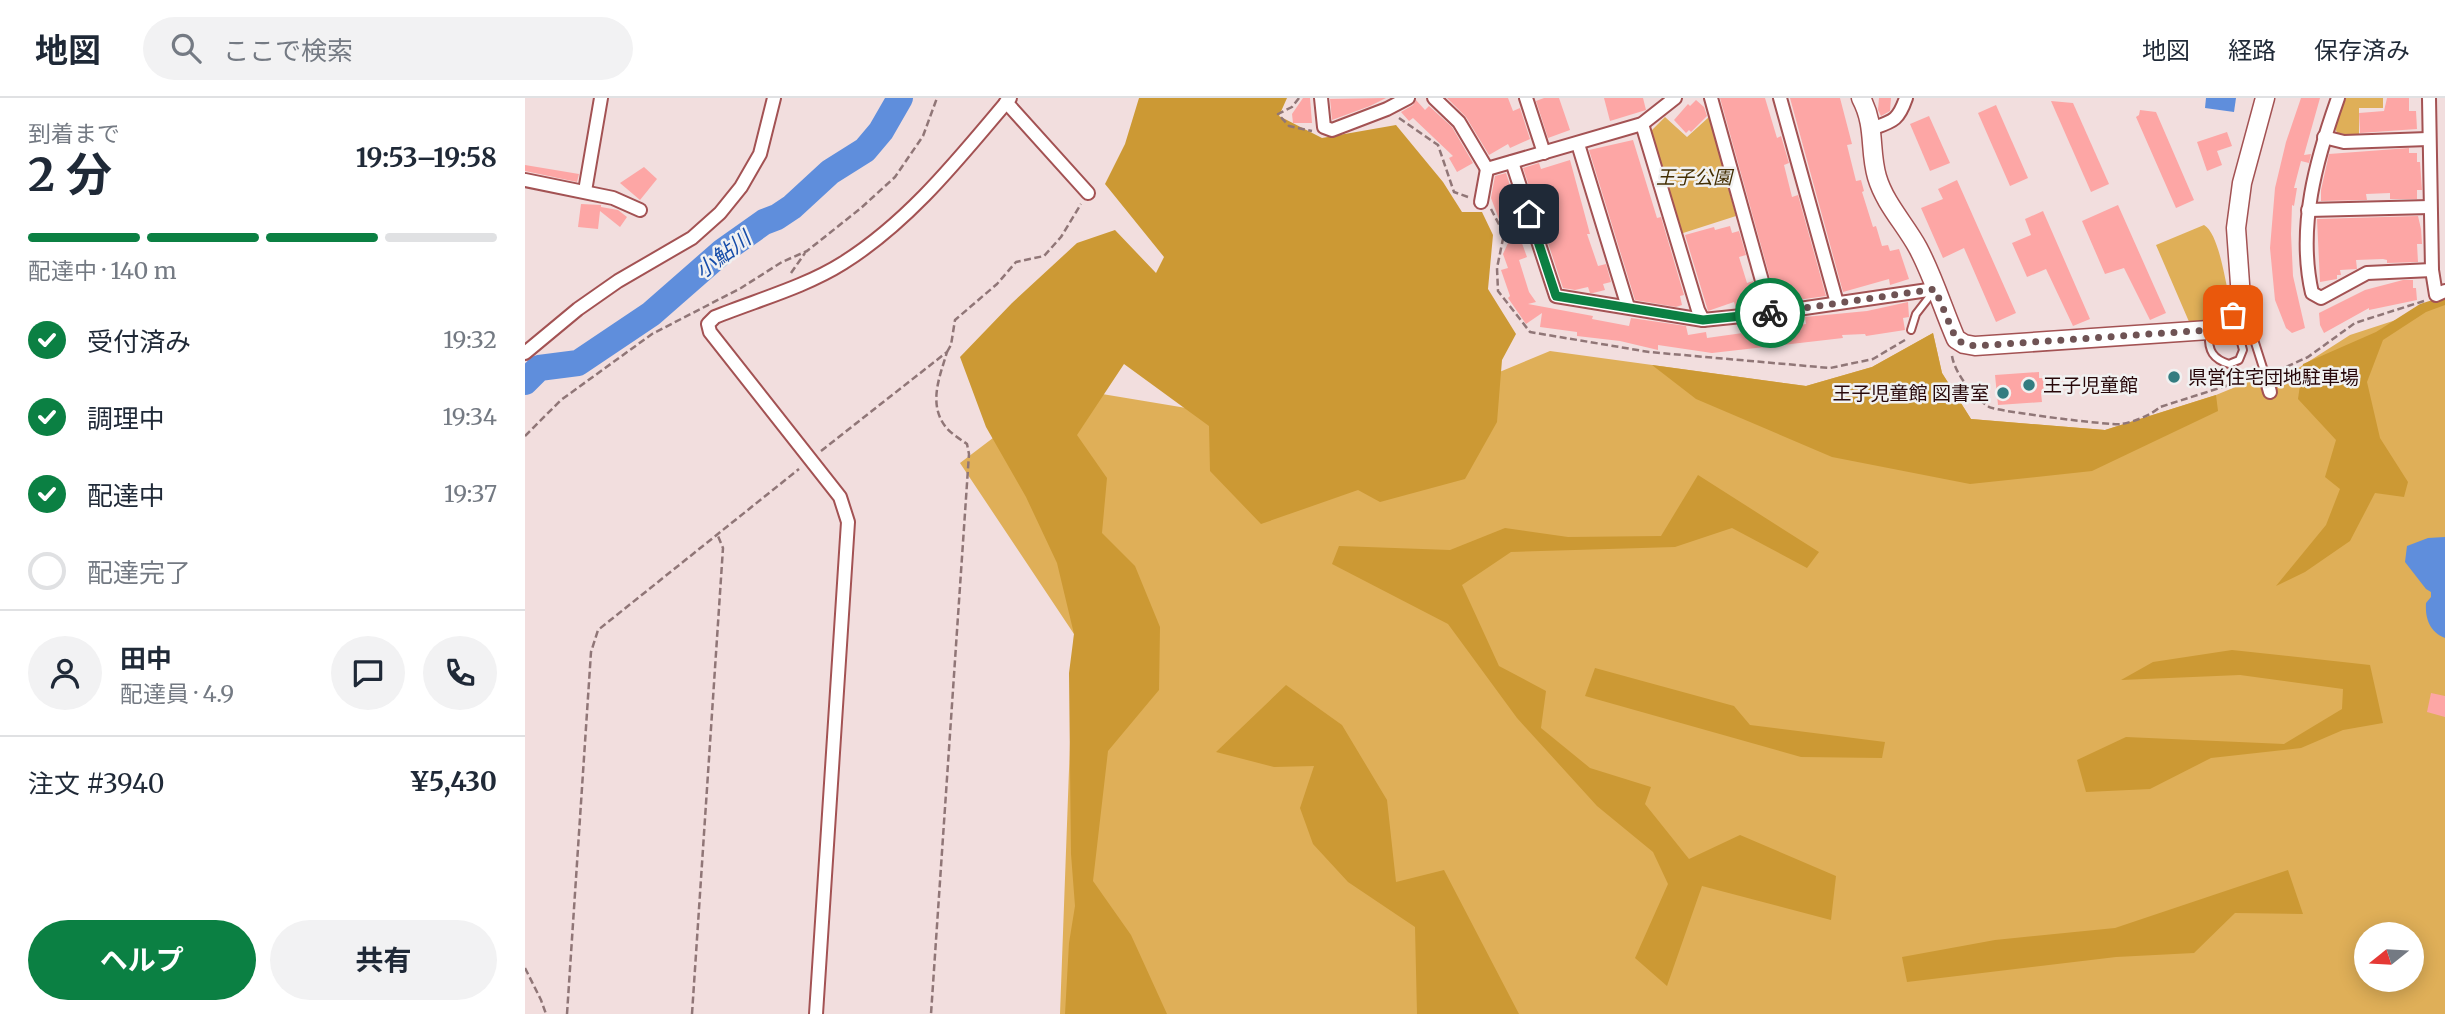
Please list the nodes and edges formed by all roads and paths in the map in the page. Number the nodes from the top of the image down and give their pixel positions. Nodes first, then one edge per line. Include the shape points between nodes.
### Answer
1 (601, 98) edge
2 (774, 98) edge
3 (937, 98) edge
4 (1299, 98) edge
5 (1321, 98) edge
6 (1408, 98) edge
7 (1434, 98) edge
8 (1525, 98) edge
9 (1711, 98) edge
10 (1780, 98) edge
11 (1861, 98) edge
12 (1906, 98) edge
13 (2265, 98) edge
14 (2338, 98) edge
15 (2429, 98) edge
16 (1672, 99) edge
17 (1008, 100) edge
18 (1395, 105) junction
19 (1642, 124) junction
20 (1324, 127) junction
21 (1871, 129) junction
22 (2324, 137) junction
23 (2428, 139) junction
24 (1578, 144) junction
25 (1544, 153) junction
26 (1512, 162) junction
27 (1487, 169) junction
28 (525, 180) edge
29 (585, 191) junction
30 (1087, 193) joint
31 (1481, 202) junction
32 (2430, 207) junction
33 (640, 210) dead end
34 (2308, 210) junction
35 (2432, 270) junction
36 (1931, 290) junction
37 (2440, 293) edge
38 (2241, 298) junction
39 (1837, 303) junction
40 (1628, 307) junction
41 (1772, 313) junction
42 (1703, 320) junction
43 (2217, 327) junction
44 (1911, 330) joint
45 (1959, 341) junction
46 (947, 352) junction
47 (525, 353) edge
48 (2265, 374) junction
49 (2270, 392) dead end
50 (525, 436) edge
51 (810, 460) junction
52 (718, 535) junction
53 (525, 968) edge
54 (546, 1014) edge
55 (567, 1014) edge
56 (692, 1014) edge
57 (816, 1014) edge
58 (931, 1014) edge

1 - 29 street
2 - 47 street via 760,154 720,213 692,238 578,309
3 - 50 path via 923,135 895,177 861,208 807,251 652,334 561,400
4 - 20 path via 1278,114 1289,126 1315,131
5 - 20 street
6 - 18 street
7 - 27 street via 1459,122
8 - 25 street
9 - 41 street
10 - 39 street
11 - 21 street
12 - 21 street via 1895,120
13 - 38 street via 2242,183 2236,228
14 - 22 street
15 - 23 street
16 - 19 street
17 - 30 street
17 - 51 street via 954,165 861,251 825,273 715,317 708,324
18 - 20 street via 1332,130
18 - 31 path via 1398,118 1438,145 1454,192
19 - 24 street
19 - 42 street
21 - 36 street via 1877,177 1888,203 1919,248
22 - 23 street via 2344,142
22 - 34 street
23 - 32 street
24 - 25 street
24 - 40 street
25 - 26 street
26 - 27 street
26 - 40 street via 1556,296
27 - 31 street
28 - 29 street
29 - 33 street
30 - 46 path via 1044,256 1016,262 955,320
31 - 44 path via 1488,204 1504,234 1498,291 1530,332 1649,352 1831,368 1873,359 1908,338
32 - 34 street
32 - 35 street
34 - 35 street via 2309,278 2312,293 2321,298 2368,272
35 - 37 street
36 - 39 street
36 - 44 lane
36 - 45 street
37 - 48 path via 2355,324 2308,357
38 - 43 street
38 - 48 lane
39 - 41 street
40 - 42 street
41 - 42 street
43 - 43 lane via 2240,339 2243,350 2239,360 2229,364 2218,361 2211,352 2208,346
43 - 45 street via 1975,346
45 - 48 path via 1951,350 1953,363 1991,409 2119,425
46 - 51 path
46 - 58 path via 936,391 938,410 946,427 967,444 969,454
48 - 49 street
51 - 52 path
51 - 57 street via 840,496 848,522
52 - 55 path via 598,630 591,652
52 - 56 path via 723,548
53 - 54 path

